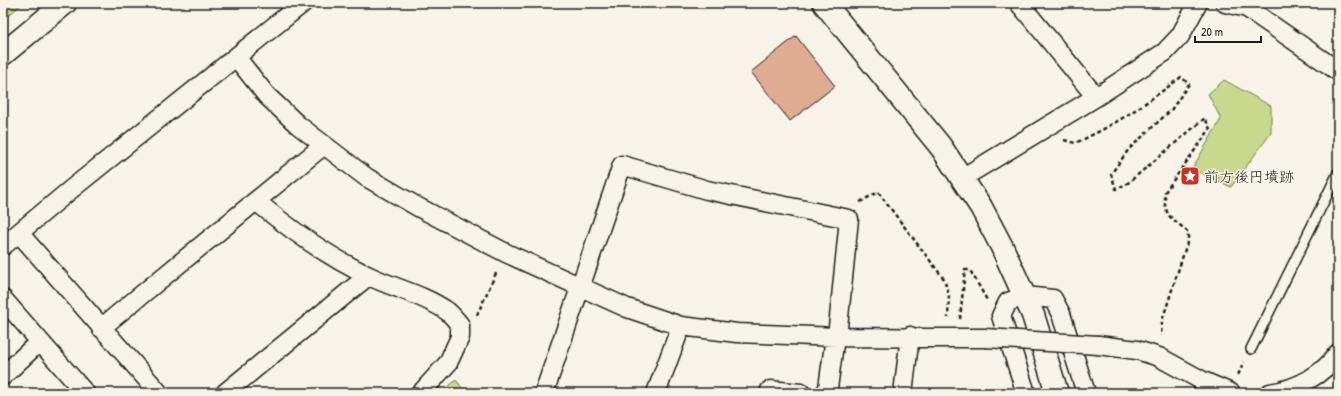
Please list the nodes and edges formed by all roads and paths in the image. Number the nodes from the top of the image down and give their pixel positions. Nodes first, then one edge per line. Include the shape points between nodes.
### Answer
1 (65, 3) edge
2 (303, 3) edge
3 (824, 3) edge
4 (1019, 3) edge
5 (1198, 3) edge
6 (1225, 3) edge
7 (3, 54) edge
8 (236, 57) junction
9 (1338, 72) edge
10 (1096, 97) junction
11 (1052, 123) junction
12 (324, 145) junction
13 (1338, 173) edge
14 (962, 178) junction
15 (257, 202) junction
16 (849, 219) junction
17 (19, 234) junction
18 (3, 246) edge
19 (506, 253) junction
20 (368, 276) junction
21 (580, 288) junction
22 (3, 299) edge
23 (988, 302) dead end
24 (1029, 306) junction
25 (460, 325) junction
26 (681, 326) junction
27 (101, 328) junction
28 (910, 336) junction
29 (836, 337) junction
30 (953, 337) junction
31 (39, 342) junction
32 (1251, 349) dead end
33 (1338, 352) edge
34 (1159, 357) junction
35 (3, 376) edge
36 (85, 393) edge
37 (159, 393) edge
38 (225, 393) edge
39 (421, 393) edge
40 (544, 393) edge
41 (656, 393) edge
42 (770, 393) edge
43 (801, 393) edge
44 (825, 393) edge
45 (903, 393) edge
46 (1026, 393) edge
47 (1057, 393) edge
48 (1086, 393) edge
49 (1231, 393) edge
50 (1270, 393) edge

1 - 7 street
2 - 8 street
3 - 14 street via 941,147
4 - 10 street
5 - 10 street via 1180,36 1165,52
6 - 9 street via 1247,8
8 - 12 street via 267,96
8 - 17 street
10 - 11 street
11 - 14 street
11 - 34 path via 1065,141 1075,144 1140,108 1181,77 1189,84 1171,110 1129,149 1111,174 1116,189 1128,183 1205,118 1210,129 1165,192 1168,214 1188,232 1188,240 1162,321
12 - 15 street
12 - 19 street via 366,177
13 - 32 lane
14 - 24 street via 999,240
15 - 20 street via 287,227
15 - 27 street
16 - 21 street via 707,190 622,165
16 - 29 street
16 - 30 path via 848,207 878,192 944,278 949,295
17 - 18 street
17 - 27 street
19 - 21 street
19 - 25 path via 475,319
20 - 25 street via 424,299 447,312
20 - 38 street
21 - 26 street via 627,308
21 - 40 street
22 - 31 street
23 - 30 path via 970,270 965,270
24 - 46 street via 1008,302 1001,316
24 - 47 street
24 - 48 street via 1053,300 1061,314
25 - 39 street via 460,337 448,363
26 - 29 street via 737,333
26 - 41 street
27 - 37 street
28 - 29 street
28 - 30 street
28 - 45 street
29 - 44 street
30 - 34 street, bridge via 1098,345 1137,350
31 - 35 street
31 - 36 street
33 - 50 street via 1318,373 1304,383
34 - 49 street
42 - 43 street via 770,390

